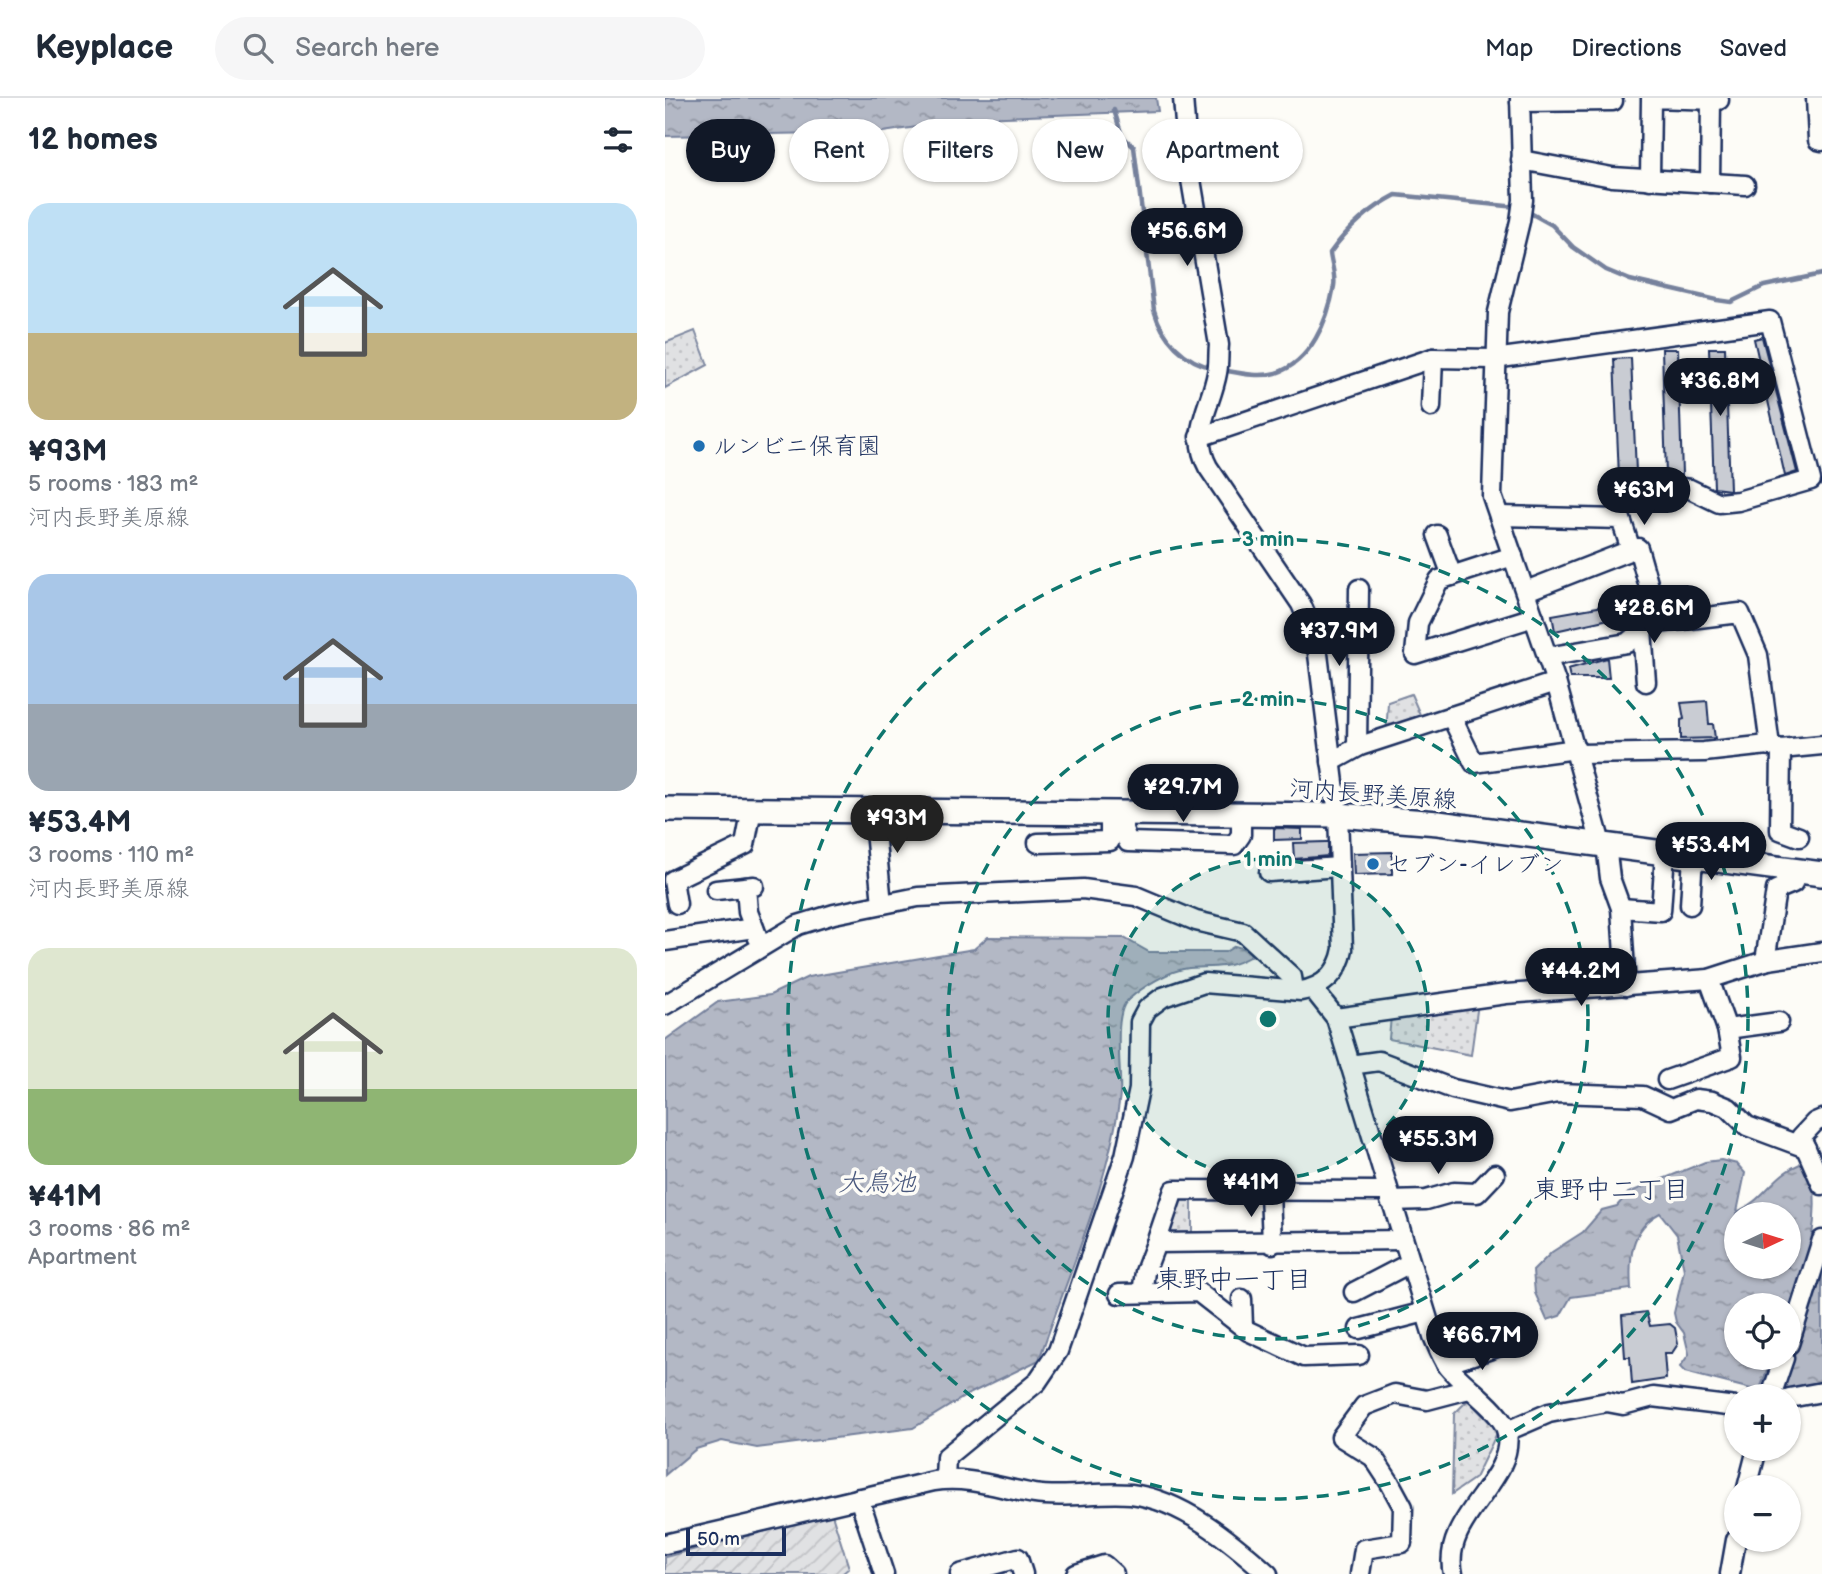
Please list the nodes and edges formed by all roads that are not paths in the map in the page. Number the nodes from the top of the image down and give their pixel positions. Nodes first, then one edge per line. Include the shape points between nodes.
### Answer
1 (1183, 98) edge
2 (1816, 98) edge
3 (1520, 100) edge
4 (1613, 104) edge
5 (1822, 141) edge
6 (1521, 160) junction
7 (1650, 180) junction
8 (1710, 183) junction
9 (1745, 186) dead end
10 (1433, 358) junction
11 (1494, 359) junction
12 (1431, 407) dead end
13 (1199, 437) junction
14 (1638, 483) dead end
15 (1499, 516) junction
16 (1437, 535) dead end
17 (1638, 548) dead end
18 (1513, 556) junction
19 (1452, 576) junction
20 (1359, 589) dead end
21 (1526, 590) junction
22 (1534, 617) junction
23 (1311, 622) junction
24 (1358, 622) junction
25 (1646, 627) junction
26 (1547, 657) junction
27 (1556, 682) junction
28 (1646, 682) dead end
29 (1451, 716) junction
30 (1822, 746) edge
31 (1357, 747) junction
32 (1776, 748) junction
33 (1577, 752) junction
34 (1331, 762) junction
35 (665, 809) edge
36 (751, 809) junction
37 (873, 810) junction
38 (1117, 812) junction
39 (1241, 812) junction
40 (1338, 815) junction
41 (1798, 837) dead end
42 (1038, 843) dead end
43 (1603, 844) junction
44 (1665, 853) junction
45 (1693, 856) junction
46 (1339, 867) junction
47 (1798, 871) junction
48 (1269, 872) dead end
49 (1822, 874) edge
50 (716, 890) dead end
51 (677, 904) dead end
52 (882, 904) junction
53 (1690, 905) dead end
54 (1621, 908) junction
55 (754, 928) junction
56 (665, 941) edge
57 (1822, 952) edge
58 (1765, 961) junction
59 (1709, 979) junction
60 (1626, 986) junction
61 (1313, 989) junction
62 (1294, 990) junction
63 (665, 1004) edge
64 (1336, 1018) junction
65 (1779, 1023) dead end
66 (1727, 1029) junction
67 (1350, 1065) junction
68 (1667, 1080) dead end
69 (1822, 1119) edge
70 (1807, 1149) junction
71 (1495, 1174) dead end
72 (1822, 1185) edge
73 (1270, 1192) junction
74 (1388, 1196) junction
75 (1403, 1240) junction
76 (1822, 1240) edge
77 (1156, 1243) junction
78 (1272, 1244) junction
79 (1410, 1263) junction
80 (1354, 1292) dead end
81 (1142, 1293) junction
82 (1119, 1294) dead end
83 (1242, 1299) dead end
84 (1801, 1306) edge
85 (1425, 1312) junction
86 (1243, 1326) junction
87 (1359, 1329) dead end
88 (1506, 1344) dead end
89 (1359, 1355) dead end
90 (1446, 1364) junction
91 (1469, 1389) junction
92 (1822, 1392) edge
93 (1801, 1396) edge
94 (1724, 1405) edge
95 (1507, 1432) junction
96 (945, 1479) junction
97 (859, 1498) junction
98 (665, 1544) edge
99 (1734, 1552) edge
100 (884, 1574) edge
101 (960, 1574) edge
102 (1023, 1574) edge
103 (1076, 1574) edge
104 (1114, 1574) edge
105 (1269, 1574) edge
106 (1360, 1574) edge
107 (1453, 1574) edge
108 (1730, 1574) edge

1 - 13 street via 1188,162 1219,345 1217,374
2 - 5 street via 1818,140
3 - 4 street
3 - 6 street
6 - 7 street
6 - 11 street via 1520,221 1497,312
7 - 8 street
7 - 8 street via 1651,98 1715,100
8 - 9 street
10 - 11 street
10 - 12 street
10 - 13 street
11 - 14 street via 1770,321 1811,480 1720,503 1690,489
11 - 15 street via 1492,496
13 - 23 street via 1208,467
15 - 18 street
15 - 21 street via 1621,519 1631,550
16 - 19 street
17 - 25 street via 1650,590
18 - 19 street
18 - 21 street
19 - 22 street via 1439,580 1418,623 1415,654
20 - 24 street
21 - 22 street
22 - 26 street
23 - 24 street
23 - 34 street
24 - 31 street
25 - 26 street via 1627,643
25 - 28 street
25 - 32 street via 1740,614 1758,655
26 - 27 street
27 - 29 street
27 - 33 street
29 - 31 street
29 - 33 street via 1474,763
30 - 32 street
31 - 34 street
32 - 33 street
32 - 41 street via 1780,830
33 - 43 street
34 - 40 street
35 - 36 main road, 河内長野美原線
36 - 37 main road, 河内長野美原線
36 - 51 street via 745,845 673,880
37 - 38 main road, 河内長野美原線
37 - 52 street
38 - 39 main road, 河内長野美原線
38 - 39 street via 1128,842 1234,845 1241,835
38 - 42 street via 1110,841
39 - 40 main road, 河内長野美原線
40 - 43 main road, 河内長野美原線
40 - 46 street
43 - 44 main road, 河内長野美原線
43 - 54 street
44 - 45 main road, 河内長野美原線
44 - 54 street via 1661,911
45 - 47 main road, 河内長野美原線
45 - 53 street
46 - 48 street
46 - 61 street via 1344,926 1341,960 1321,986
47 - 49 main road, 河内長野美原線
47 - 58 street via 1793,883 1776,890
50 - 55 street via 750,887
52 - 55 street via 798,925
52 - 62 street via 969,893 1114,891 1251,936 1292,977
54 - 60 street
55 - 56 street
55 - 63 street
57 - 58 street
58 - 59 street
59 - 60 street
59 - 66 street
60 - 64 street via 1506,994
61 - 62 street
61 - 64 street
62 - 96 street via 1204,983 1163,997 1147,1009 1139,1031 1139,1089 1125,1156 1058,1351 1037,1382 946,1457
64 - 67 street
65 - 66 street
66 - 68 street via 1733,1057
67 - 70 street via 1379,1061 1453,1089 1510,1102 1558,1093 1643,1096 1671,1109 1696,1099 1712,1101 1729,1108 1747,1126
67 - 74 street
69 - 70 street via 1801,1138
70 - 72 street
71 - 74 street via 1477,1193 1459,1185 1426,1200
73 - 74 street
73 - 77 street via 1174,1190
73 - 78 street
74 - 75 street
75 - 78 street
75 - 79 street
76 - 84 street
77 - 78 street
77 - 81 street
79 - 80 street
79 - 85 street
81 - 82 street
81 - 86 street via 1198,1293
83 - 86 street
85 - 87 street
85 - 90 street
86 - 89 street via 1304,1357
88 - 90 street
90 - 91 street
91 - 95 street via 1501,1419
91 - 106 street via 1427,1400 1395,1394 1364,1406 1341,1437 1373,1457 1403,1507 1402,1543 1364,1549
92 - 93 street
94 - 95 street via 1653,1396 1623,1405 1607,1402 1549,1413
95 - 107 street via 1499,1467 1451,1547
96 - 97 street
96 - 105 street via 980,1481 1035,1494 1131,1494 1157,1500 1223,1537
97 - 98 street
97 - 100 street
99 - 108 street
101 - 102 street via 1018,1558
103 - 104 street via 1104,1565

